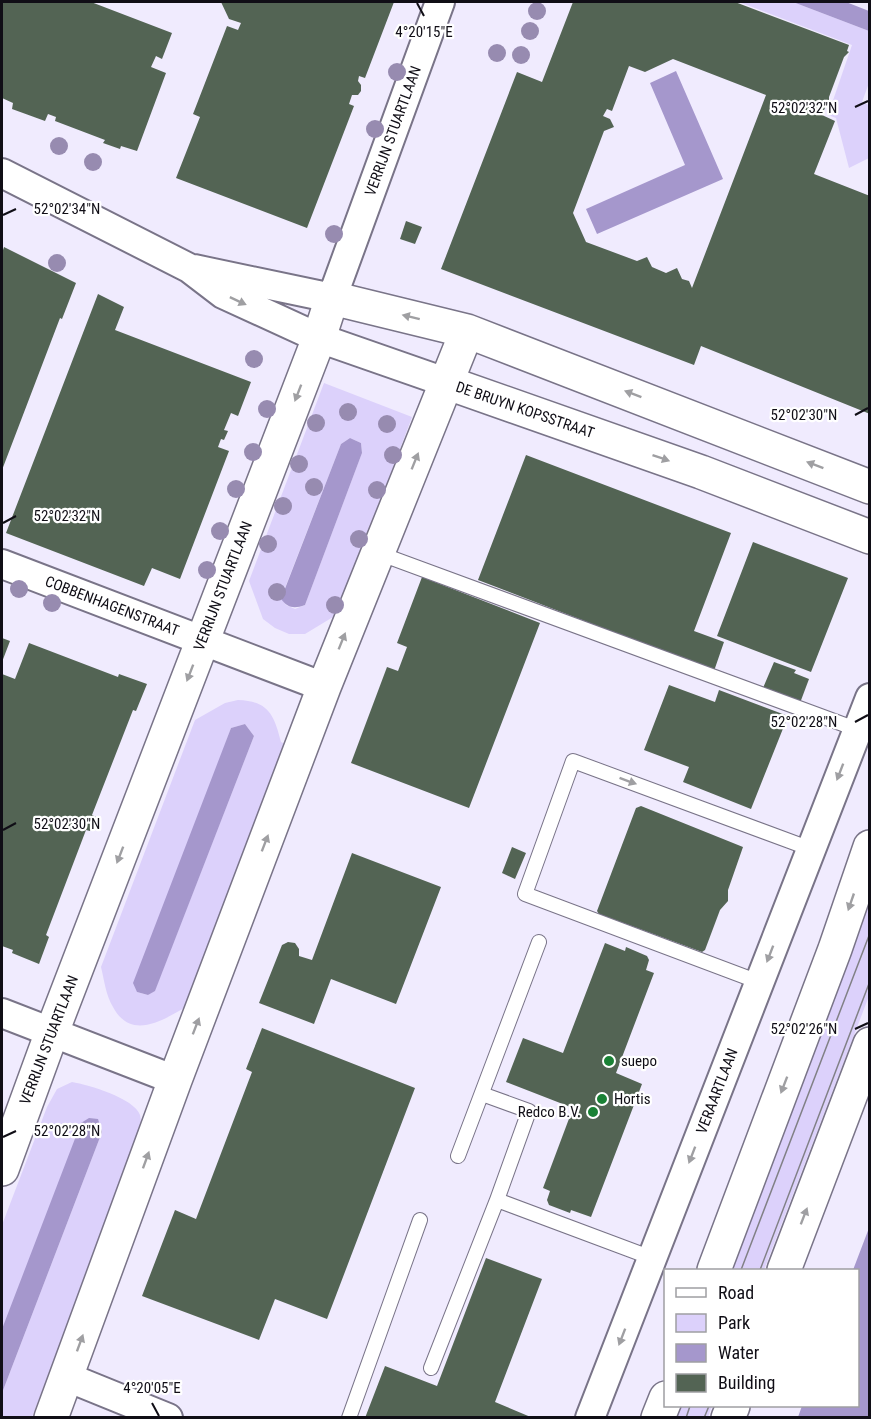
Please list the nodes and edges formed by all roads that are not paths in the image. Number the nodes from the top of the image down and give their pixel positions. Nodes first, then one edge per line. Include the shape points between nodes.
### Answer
1 (440, 2) edge
2 (2, 173) edge
3 (189, 268) junction
4 (332, 298) junction
5 (467, 331) junction
6 (319, 338) junction
7 (447, 383) junction
8 (870, 487) edge
9 (870, 537) edge
10 (378, 554) junction
11 (2, 564) edge
12 (203, 640) junction
13 (324, 687) junction
14 (870, 698) edge
15 (856, 729) junction
16 (870, 846) edge
17 (811, 849) junction
18 (539, 942) dead end
19 (759, 982) junction
20 (2, 1012) edge
21 (52, 1032) junction
22 (870, 1044) edge
23 (176, 1080) junction
24 (482, 1094) junction
25 (459, 1156) dead end
26 (2, 1169) edge
27 (496, 1200) junction
28 (420, 1220) dead end
29 (652, 1258) junction
30 (714, 1269) edge
31 (784, 1269) edge
32 (431, 1368) dead end
33 (67, 1377) junction
34 (664, 1403) edge
35 (51, 1418) edge
36 (168, 1418) edge
37 (349, 1418) edge
38 (590, 1418) edge
39 (658, 1418) edge

1 - 4 street, VERRIJN STUARTLAAN
2 - 3 street, DE BRUYN KOPSSTRAAT
3 - 4 street, DE BRUYN KOPSSTRAAT
3 -> 6 street, DE BRUYN KOPSSTRAAT via 223,294
5 -> 4 street, DE BRUYN KOPSSTRAAT
4 - 6 street, VERRIJN STUARTLAAN
5 - 7 street
8 -> 5 street, DE BRUYN KOPSSTRAAT
6 - 7 street, DE BRUYN KOPSSTRAAT
6 -> 12 street, VERRIJN STUARTLAAN
7 -> 9 street, DE BRUYN KOPSSTRAAT via 701,472
10 -> 7 street
13 -> 10 street
10 - 15 lane
11 - 12 street, COBBENHAGENSTRAAT
12 - 13 street, COBBENHAGENSTRAAT
12 -> 21 street, VERRIJN STUARTLAAN
23 -> 13 street
14 - 15 street, VERAARTLAAN
15 -> 17 street, VERAARTLAAN
16 -> 30 street
17 -> 19 street, VERAARTLAAN
19 -> 17 lane via 525,894 573,761
18 - 24 lane
19 -> 29 street, VERAARTLAAN
20 - 21 street
21 - 23 street
21 - 26 street, VERRIJN STUARTLAAN
31 -> 22 street
33 -> 23 street
24 - 25 lane
24 - 27 lane via 529,1111
27 - 29 lane
27 - 32 lane
28 - 37 lane
29 -> 38 street, VERAARTLAAN
33 - 35 street
33 - 36 street
34 - 39 street

